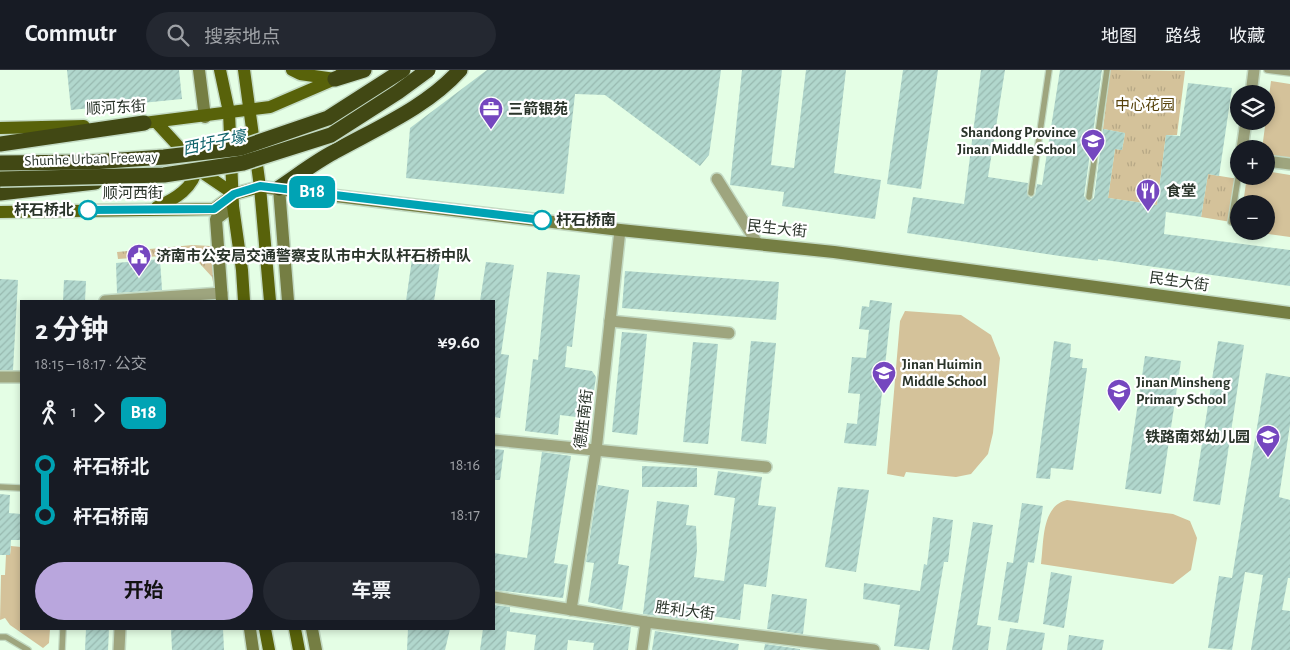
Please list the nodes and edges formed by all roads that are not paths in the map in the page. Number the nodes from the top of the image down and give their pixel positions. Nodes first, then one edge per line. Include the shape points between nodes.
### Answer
1 (199, 70) edge
2 (220, 70) edge
3 (292, 70) edge
4 (364, 70) edge
5 (403, 70) edge
6 (428, 70) edge
7 (460, 70) edge
8 (1049, 70) edge
9 (1107, 70) edge
10 (1254, 70) edge
11 (1267, 70) edge
12 (245, 71) edge
13 (1290, 73) edge
14 (340, 75) edge
15 (1252, 85) edge
16 (250, 109) junction
17 (229, 112) junction
18 (205, 116) junction
19 (150, 123) junction
20 (0, 128) edge
21 (0, 144) edge
22 (1275, 162) edge
23 (0, 163) edge
24 (1290, 164) edge
25 (197, 167) junction
26 (164, 175) junction
27 (0, 179) edge
28 (717, 179) dead end
29 (260, 186) junction
30 (279, 188) junction
31 (0, 193) edge
32 (1030, 193) dead end
33 (1089, 197) dead end
34 (233, 200) junction
35 (150, 210) junction
36 (0, 212) edge
37 (620, 230) junction
38 (757, 243) junction
39 (222, 297) edge
40 (134, 300) edge
41 (244, 300) edge
42 (270, 300) edge
43 (288, 300) edge
44 (1290, 313) edge
45 (610, 321) junction
46 (729, 333) dead end
47 (0, 377) edge
48 (20, 377) edge
49 (495, 440) edge
50 (596, 451) junction
51 (766, 467) dead end
52 (0, 487) edge
53 (20, 488) edge
54 (495, 597) edge
55 (571, 610) junction
56 (646, 622) junction
57 (63, 630) edge
58 (120, 630) edge
59 (250, 630) edge
60 (265, 630) edge
61 (295, 630) edge
62 (312, 630) edge
63 (0, 637) edge
64 (17, 643) junction
65 (16, 650) edge
66 (28, 650) edge
67 (62, 650) edge
68 (119, 650) edge
69 (254, 650) edge
70 (269, 650) edge
71 (299, 650) edge
72 (316, 650) edge
73 (642, 650) edge
74 (874, 650) edge

1 - 18 main road
2 - 17 main road
3 - 14 main road via 300,74
4 - 14 highway
5 - 23 highway, Shunhe Urban Freeway, bridge via 328,118 241,148 92,162
6 - 26 highway, Shunhe Urban Freeway, bridge via 331,135 243,163
7 - 30 highway via 427,99 332,152
8 - 32 lane
9 - 33 lane
10 - 15 street
11 - 13 lane
12 - 16 main road
14 - 16 main road via 270,107
16 - 17 main road
16 - 29 main road, bridge
17 - 18 main road
17 - 34 main road, bridge
18 - 19 main road
19 - 20 main road, 顺河东街
19 - 21 highway
19 - 25 main road, 顺河东街
22 - 24 street
25 - 34 main road, 顺河东街
25 - 35 main road via 196,176 189,186 174,199
26 - 27 highway, Shunhe Urban Freeway, bridge
26 - 31 highway, bridge
28 - 38 street
29 - 30 main road, 民生大街
29 - 34 main road, 顺河西街
29 - 42 main road
30 - 37 main road, 民生大街
30 - 43 main road
34 - 35 main road, 顺河西街 via 214,209
34 - 39 main road via 216,220
34 - 41 main road
35 - 36 main road, 顺河西街
37 - 38 main road, 民生大街
37 - 45 street, 德胜南街
38 - 44 main road, 民生大街
39 - 40 street
45 - 46 street
45 - 50 street, 德胜南街
47 - 48 street
49 - 50 street
50 - 51 street
50 - 55 street, 德胜南街
52 - 53 lane
54 - 55 street, 胜利大街
55 - 56 street, 胜利大街
56 - 73 street
56 - 74 street, 胜利大街
57 - 67 lane
58 - 68 street
59 - 69 main road
60 - 70 main road
61 - 71 main road
62 - 72 main road
63 - 64 lane
64 - 65 lane
64 - 66 lane

